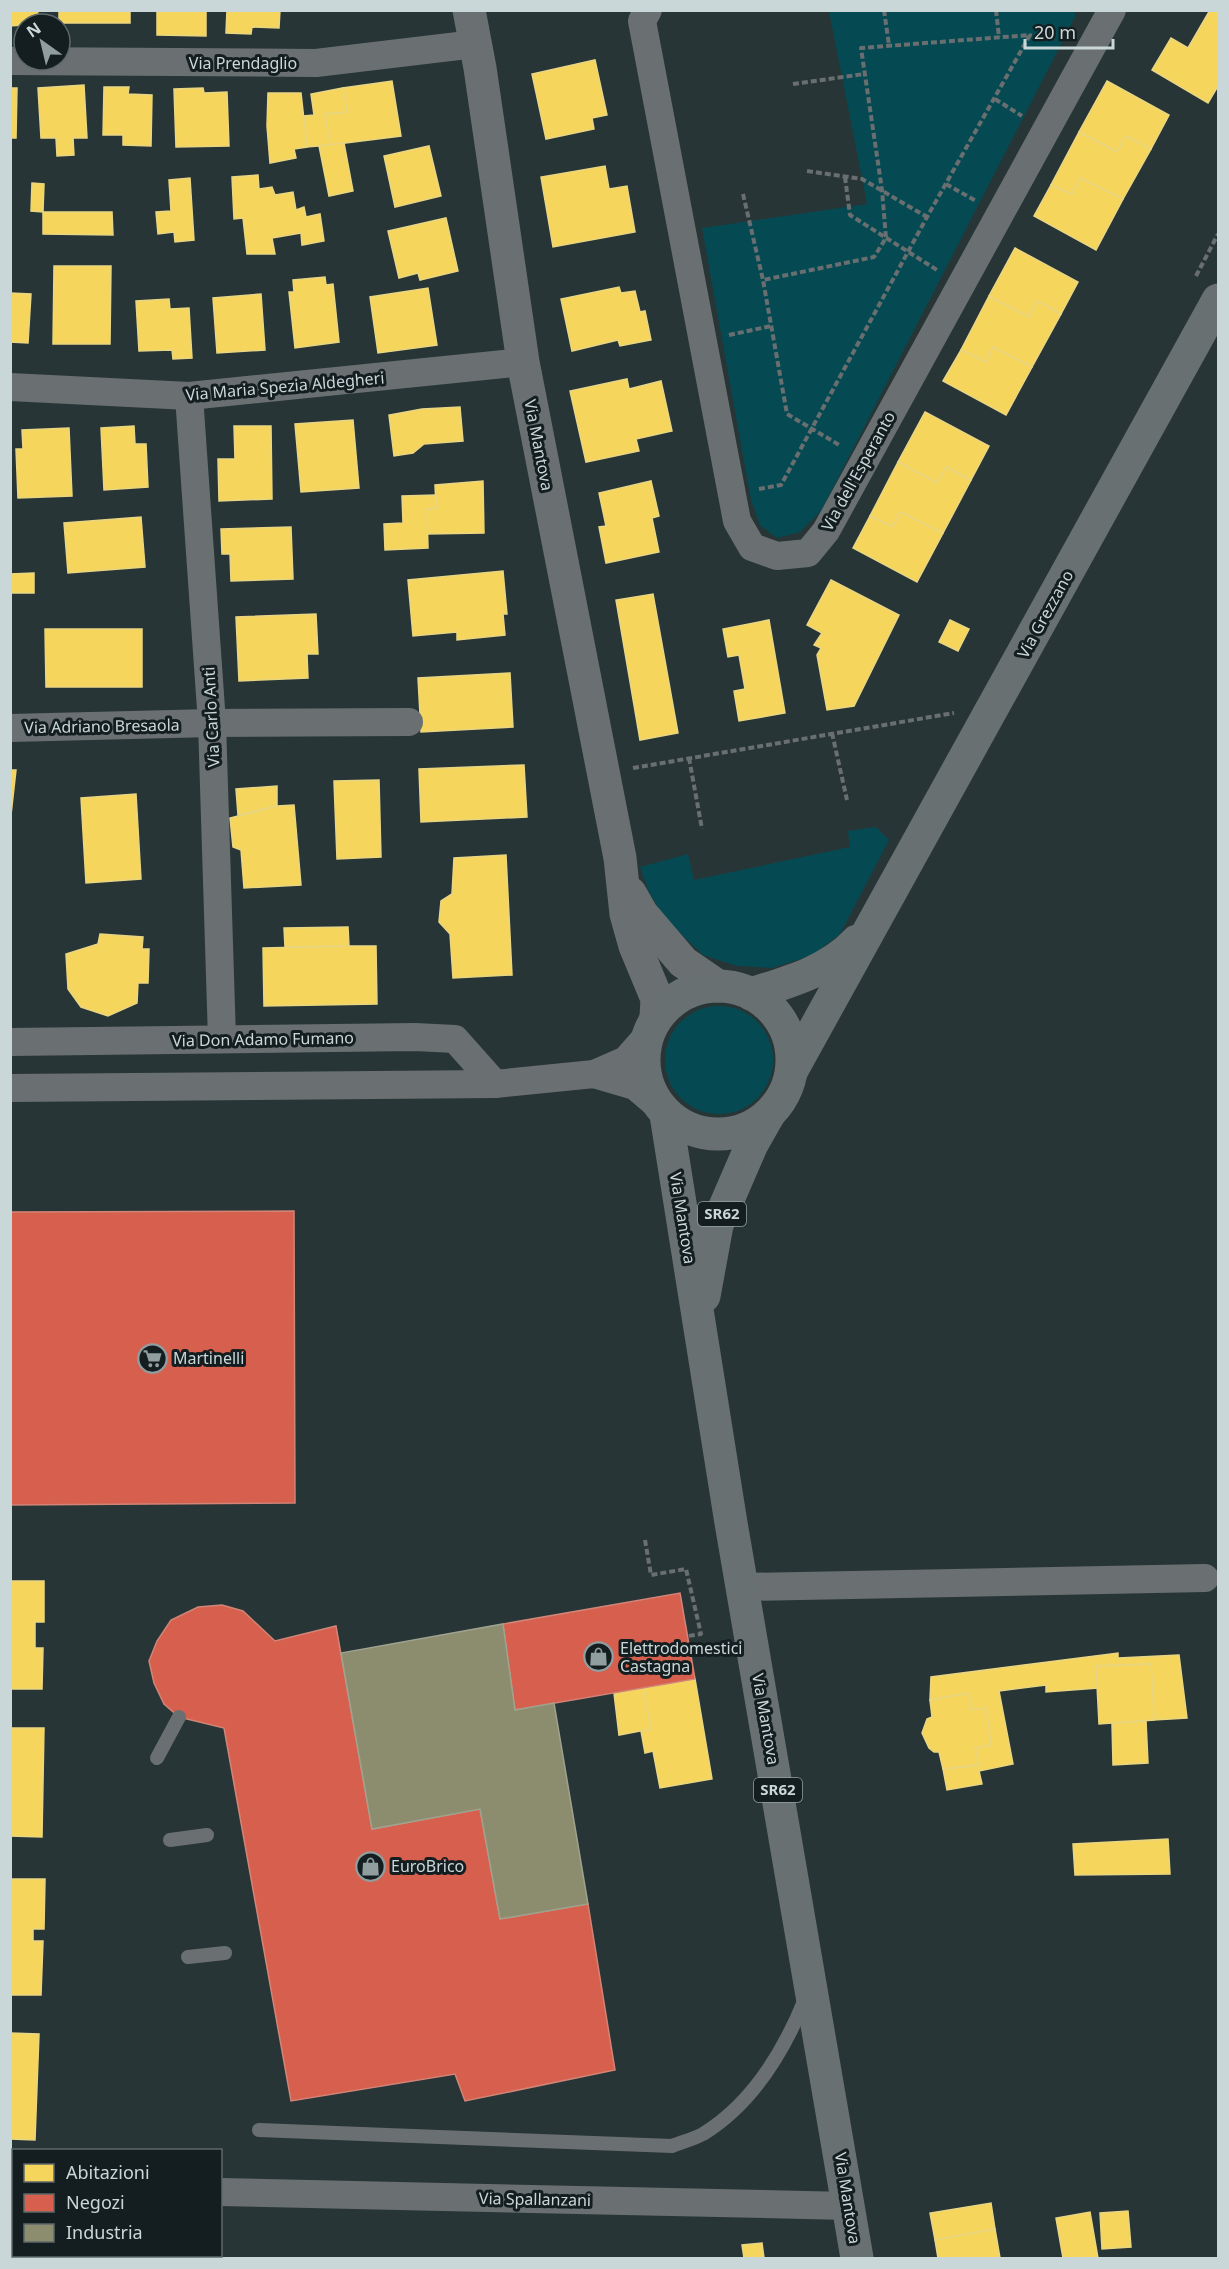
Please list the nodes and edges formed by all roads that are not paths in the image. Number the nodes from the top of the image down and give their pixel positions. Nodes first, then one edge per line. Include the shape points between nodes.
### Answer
1 (469, 10) edge
2 (648, 10) edge
3 (1112, 10) edge
4 (475, 44) junction
5 (10, 61) edge
6 (1204, 293) edge
7 (523, 362) junction
8 (10, 387) edge
9 (189, 396) junction
10 (409, 722) dead end
11 (212, 723) junction
12 (10, 728) edge
13 (622, 878) junction
14 (870, 927) junction
15 (718, 986) junction
16 (751, 994) junction
17 (652, 1026) junction
18 (222, 1039) junction
19 (10, 1042) edge
20 (792, 1070) junction
21 (594, 1074) junction
22 (495, 1084) junction
23 (10, 1088) edge
24 (664, 1112) junction
25 (769, 1114) junction
26 (700, 1322) junction
27 (1205, 1578) dead end
28 (743, 1587) junction
29 (179, 1717) dead end
30 (157, 1758) dead end
31 (207, 1835) dead end
32 (170, 1840) dead end
33 (225, 1953) dead end
34 (188, 1957) dead end
35 (811, 1983) junction
36 (259, 2130) dead end
37 (222, 2192) edge
38 (849, 2206) junction
39 (857, 2259) edge

1 - 4 street, Via Mantova
2 - 3 street, Via dell'Esperanto via 642,21 737,521 752,548 777,556 808,553 826,531
4 - 5 street, Via Prendaglio via 316,63
4 - 7 street, Via Mantova
6 - 14 main road, Via Grezzano via 922,837
7 - 9 street, Via Maria Spezia Aldegheri
7 - 13 street, Via Mantova
8 - 9 street, Via Maria Spezia Aldegheri
9 - 11 street, Via Carlo Anti
10 - 11 street, Via Adriano Bresaola
11 - 12 street, Via Adriano Bresaola
11 - 18 street, Via Carlo Anti
13 - 15 street, Via Mantova via 660,937 683,962
13 - 17 street, Via Mantova via 635,946 657,999
14 - 16 main road, Via Grezzano via 848,951 816,972
14 - 20 main road, Via Grezzano
15 - 16 main road
15 - 17 main road via 696,989 676,999
16 - 20 main road via 775,1011 782,1022 791,1045
17 - 21 street via 626,1060
17 - 24 main road via 644,1051 644,1068 649,1089
18 - 19 street, Via Don Adamo Fumano
18 - 22 street, Via Don Adamo Fumano via 455,1039
20 - 25 main road via 784,1094
21 - 22 street
21 - 24 street via 635,1086
22 - 23 street
24 - 25 main road via 682,1127 727,1134 749,1128
24 - 26 main road, Via Mantova / SR62
25 - 26 main road, Via Mantova / SR62 via 717,1225
26 - 28 main road, Via Mantova / SR62
27 - 28 street
28 - 35 main road, Via Mantova / SR62
29 - 30 lane
31 - 32 lane
33 - 34 lane
35 - 36 lane via 787,2039 739,2107 701,2135 672,2146
35 - 38 main road, Via Mantova / SR62
37 - 38 street, Via Spallanzani
38 - 39 main road, Via Mantova / SR62

